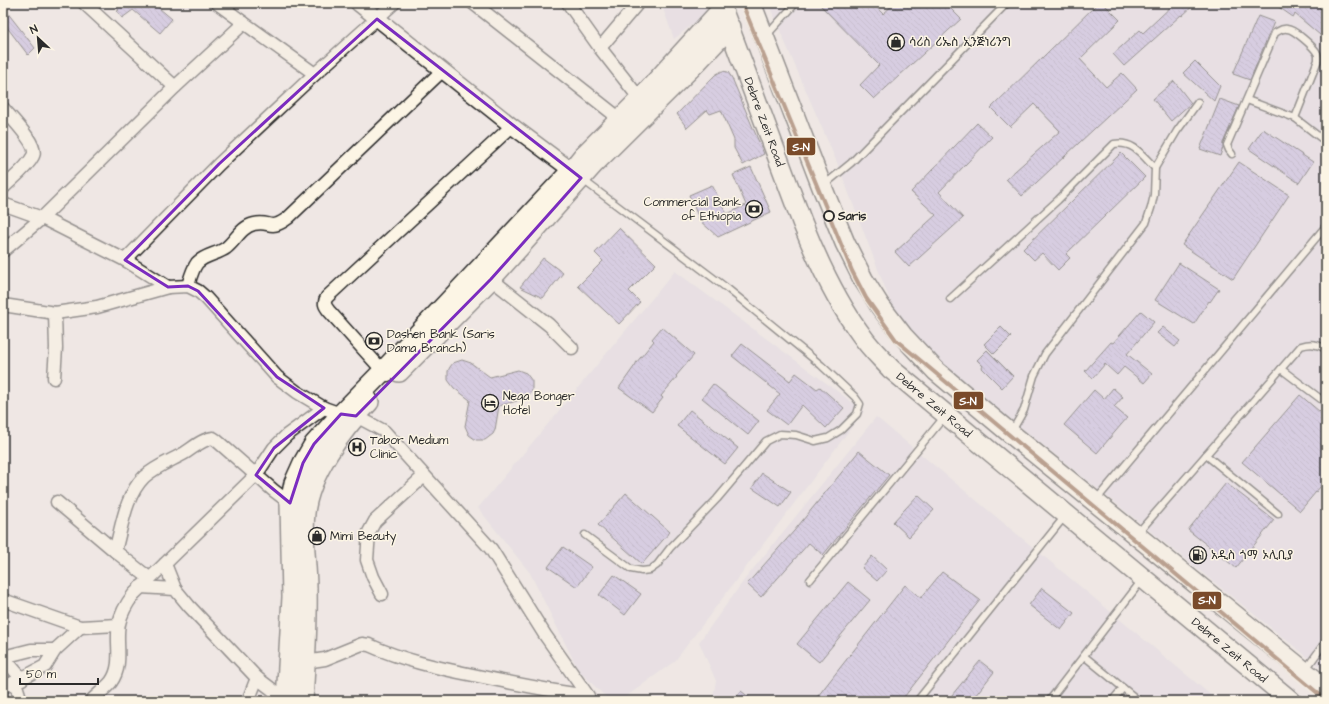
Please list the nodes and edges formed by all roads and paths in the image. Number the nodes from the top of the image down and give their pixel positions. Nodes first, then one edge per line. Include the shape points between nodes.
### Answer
1 (84, 3) edge
2 (217, 3) edge
3 (358, 3) edge
4 (394, 3) edge
5 (473, 3) edge
6 (568, 3) edge
7 (638, 3) edge
8 (751, 3) edge
9 (796, 3) edge
10 (1007, 3) edge
11 (721, 6) edge
12 (377, 19) junction
13 (244, 23) junction
14 (730, 27) junction
15 (764, 38) junction
16 (600, 48) junction
17 (442, 71) junction
18 (315, 74) junction
19 (176, 87) junction
20 (640, 99) junction
21 (1247, 100) junction
22 (1198, 102) dead end
23 (3, 108) edge
24 (1295, 118) junction
25 (620, 119) junction
26 (512, 126) junction
27 (1326, 142) edge
28 (1232, 154) dead end
29 (1155, 168) junction
30 (576, 175) junction
31 (822, 187) junction
32 (3, 188) edge
33 (3, 204) edge
34 (42, 218) junction
35 (1326, 226) edge
36 (3, 251) edge
37 (125, 260) junction
38 (491, 279) junction
39 (188, 286) junction
40 (168, 287) junction
41 (950, 299) dead end
42 (3, 305) edge
43 (55, 313) junction
44 (572, 348) dead end
45 (1326, 349) edge
46 (1281, 369) junction
47 (388, 375) junction
48 (54, 378) dead end
49 (1326, 403) edge
50 (340, 413) junction
51 (945, 415) junction
52 (1010, 433) junction
53 (1206, 455) junction
54 (256, 475) junction
55 (424, 476) junction
56 (57, 502) dead end
57 (1095, 502) junction
58 (290, 503) junction
59 (1278, 514) dead end
60 (1066, 515) junction
61 (585, 535) dead end
62 (1136, 535) junction
63 (115, 551) junction
64 (165, 564) junction
65 (149, 578) junction
66 (1143, 579) junction
67 (810, 580) dead end
68 (140, 587) junction
69 (175, 589) junction
70 (382, 594) dead end
71 (3, 600) edge
72 (118, 625) junction
73 (80, 627) junction
74 (1326, 641) edge
75 (55, 650) junction
76 (1084, 656) junction
77 (3, 657) edge
78 (305, 662) junction
79 (1304, 672) junction
80 (257, 678) junction
81 (10, 684) edge
82 (1123, 688) junction
83 (1326, 690) edge
84 (591, 698) edge
85 (21, 701) edge
86 (91, 701) edge
87 (248, 701) edge
88 (292, 701) edge
89 (917, 701) edge
90 (1049, 701) edge
91 (1112, 701) edge
92 (1139, 701) edge
93 (1290, 701) edge

1 - 19 street
2 - 13 street
3 - 12 street
4 - 12 street
5 - 25 street
6 - 16 street
7 - 16 street
8 - 15 main road
9 - 15 lane
10 - 31 lane via 851,163
11 - 14 main road, Debre Zeit Road
11 - 20 main road
12 - 17 street
12 - 18 street
13 - 18 street
13 - 19 street
14 - 30 main road via 698,61
14 - 51 main road, Debre Zeit Road via 802,222 838,300 863,337 891,369
15 - 31 main road
16 - 20 street
17 - 26 street
17 - 39 street via 288,218 272,226 254,224 246,228 226,248 198,262
18 - 37 street via 219,164
19 - 34 street
20 - 25 main road
21 - 24 lane
21 - 24 lane via 1275,33 1286,28 1292,30 1318,54 1318,60
21 - 28 lane via 1228,145
22 - 29 lane
23 - 32 street via 35,149 34,156 27,165
24 - 27 lane
25 - 30 main road via 582,157
26 - 30 street
26 - 47 street via 324,301 329,311
29 - 41 lane via 1134,147 1123,143 1114,144 1058,200
29 - 52 lane via 1154,195 1146,223 1045,354 1034,376 1024,410
30 - 38 main road
30 - 47 main road
30 - 61 lane via 734,294 820,365 860,404 857,414 841,430 828,438 815,441 796,435 780,434 766,441 717,499 650,570 631,569
31 - 52 main road via 845,243 880,306 903,336 936,371
33 - 34 street
34 - 36 street
34 - 37 street
35 - 57 lane
37 - 40 street
38 - 44 street via 549,325
38 - 47 main road
39 - 40 street
39 - 50 street via 206,298 277,377 297,392
40 - 43 street via 97,307
42 - 43 street
43 - 48 street
45 - 46 lane via 1309,343 1301,346
46 - 49 lane
46 - 53 lane
47 - 50 main road
50 - 54 street via 287,435 274,448
50 - 55 street via 384,432
50 - 58 main road via 314,444 303,463 294,483
50 - 78 main road via 308,494 305,513
51 - 60 main road, Debre Zeit Road
51 - 67 lane
52 - 57 main road
53 - 59 lane
53 - 62 lane
54 - 58 street
54 - 63 street via 216,440 205,440 154,470 135,488
54 - 64 street
55 - 70 street via 375,521 369,532 367,560
55 - 84 street via 491,549 544,635
56 - 63 street
57 - 62 main road
58 - 88 main road
60 - 66 main road, Debre Zeit Road
60 - 89 lane
62 - 79 main road
63 - 65 street
64 - 65 street
64 - 69 street
65 - 68 street
66 - 76 lane
66 - 93 main road, Debre Zeit Road
68 - 69 street
68 - 72 street via 128,601
69 - 80 street
71 - 73 street
72 - 73 street
72 - 86 street via 117,668 111,681
73 - 75 street
74 - 79 lane
75 - 77 street via 31,650
75 - 81 street via 45,666
76 - 82 lane
76 - 90 lane
77 - 81 street
78 - 84 street via 325,659 362,644 413,662 451,671
78 - 88 main road
79 - 83 main road
80 - 87 street
80 - 88 street
81 - 85 street
82 - 91 lane
82 - 92 lane

